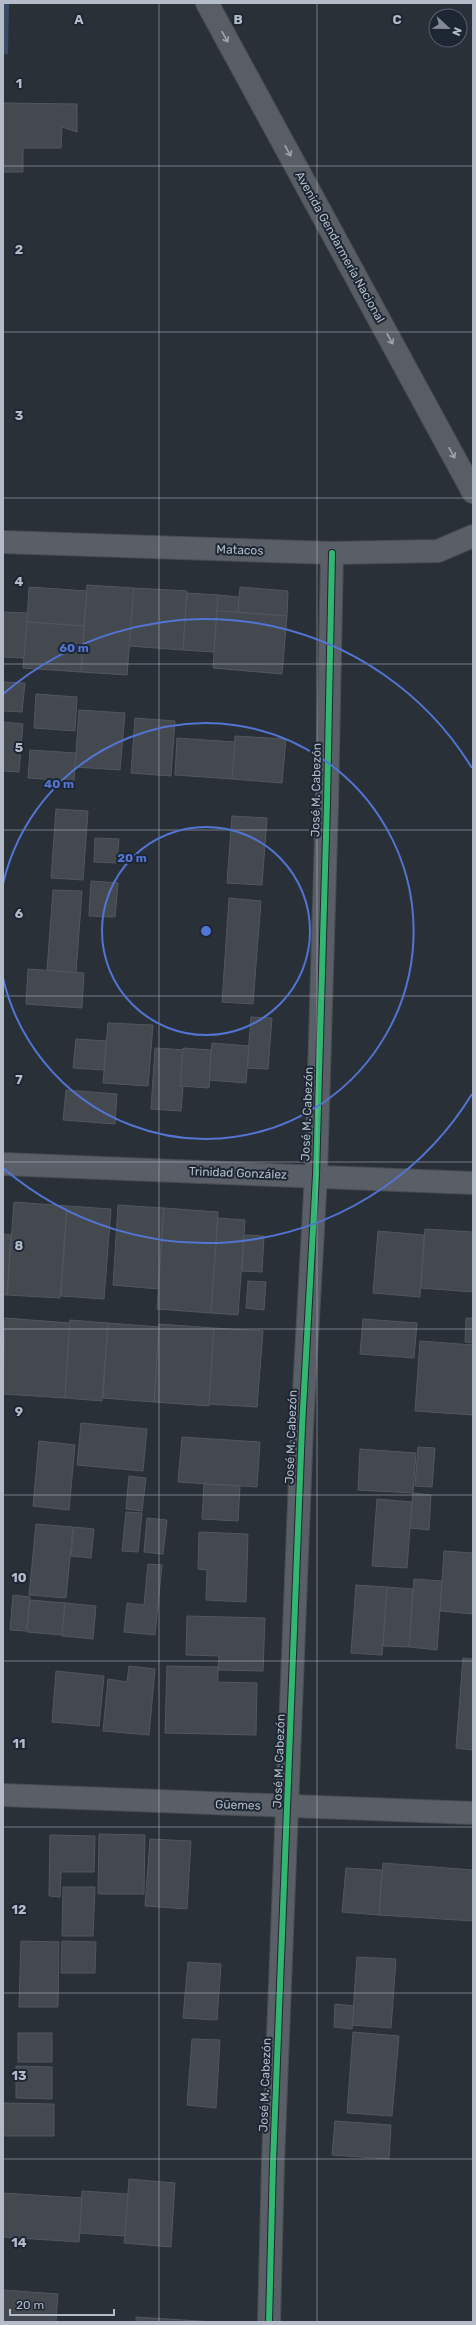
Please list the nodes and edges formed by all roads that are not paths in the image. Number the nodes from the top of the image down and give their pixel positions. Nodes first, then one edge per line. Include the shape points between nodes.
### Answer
1 (207, 3) edge
2 (473, 492) edge
3 (473, 536) edge
4 (3, 542) edge
5 (332, 553) junction
6 (3, 1164) edge
7 (316, 1176) junction
8 (473, 1182) edge
9 (3, 1796) edge
10 (288, 1806) junction
11 (473, 1814) edge
12 (269, 2322) edge

1 -> 2 main road, Avenida Gendarmería Nacional
3 - 5 street, Matacos via 438,551
4 - 5 street, Matacos
5 - 7 street, José M. Cabezón
6 - 7 street, Trinidad González
7 - 8 street, Trinidad González
7 - 10 street, José M. Cabezón via 302,1427
9 - 10 street, Güemes
10 - 11 street, Güemes
10 - 12 street, José M. Cabezón

